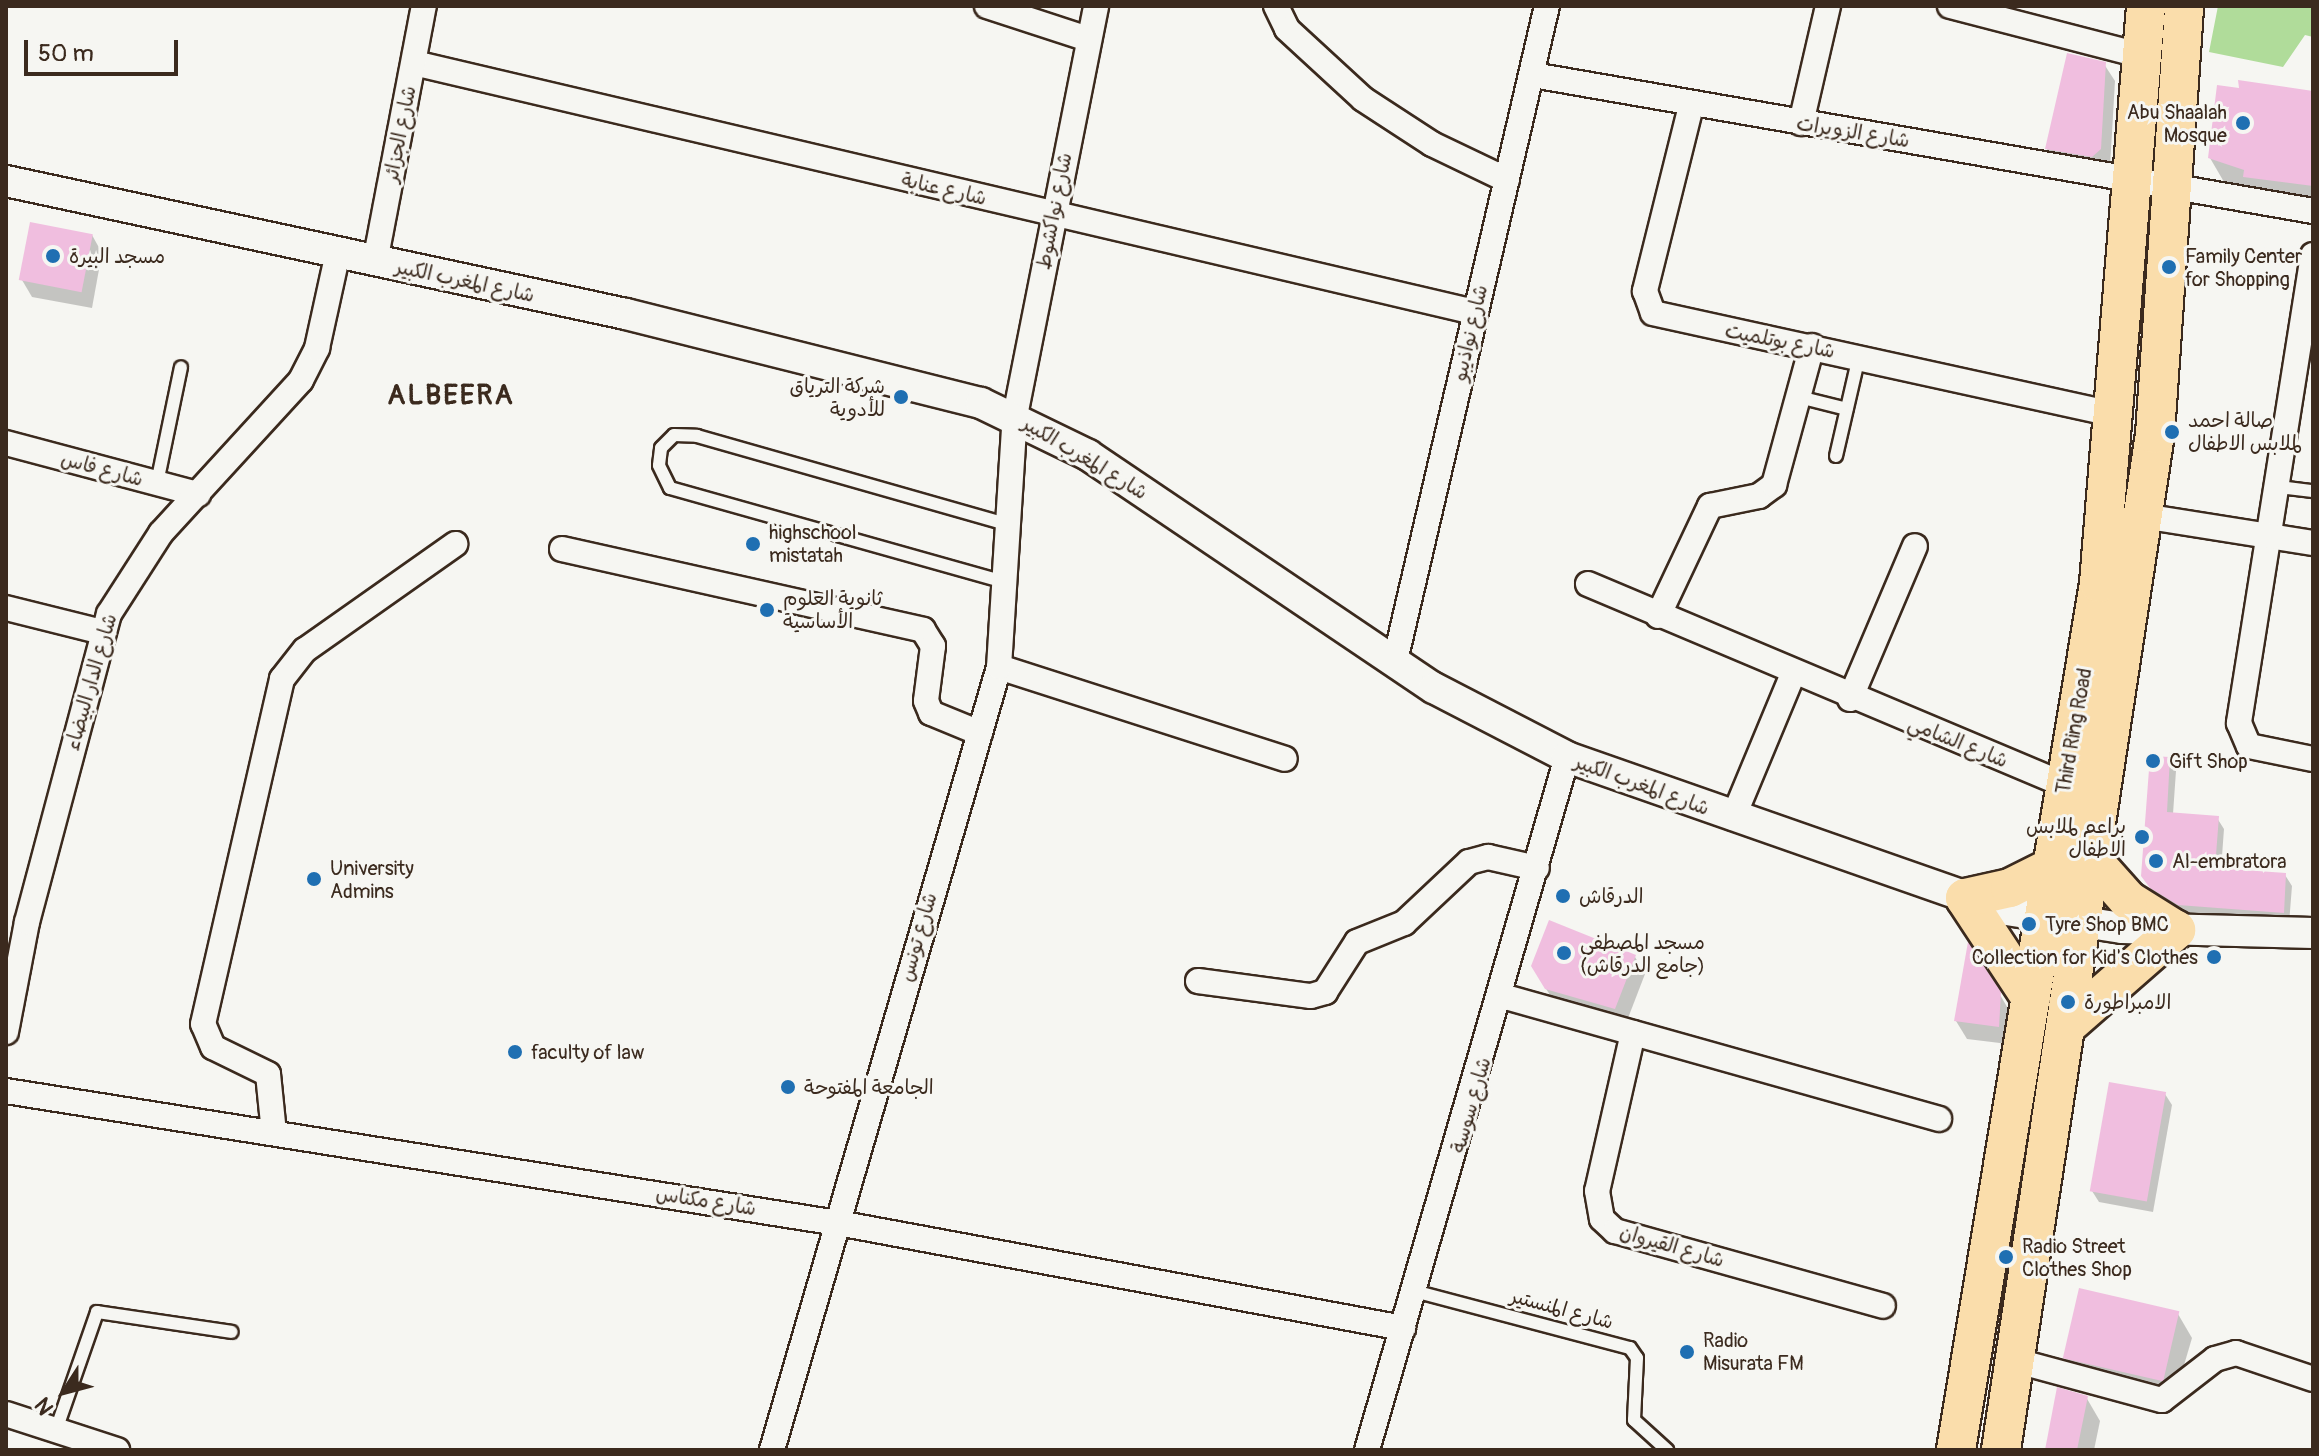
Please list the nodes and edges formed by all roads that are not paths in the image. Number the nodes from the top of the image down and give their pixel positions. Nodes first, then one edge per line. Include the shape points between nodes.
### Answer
1 (424, 6) edge
2 (987, 6) edge
3 (1096, 6) edge
4 (1276, 6) edge
5 (1547, 6) edge
6 (1828, 6) edge
7 (1950, 6) edge
8 (2146, 6) edge
9 (2184, 6) edge
10 (2014, 16) edge
11 (1088, 39) junction
12 (2143, 56) junction
13 (414, 63) junction
14 (1533, 75) junction
15 (1691, 106) junction
16 (1801, 123) junction
17 (2136, 179) junction
18 (1507, 180) junction
19 (6, 181) edge
20 (2173, 185) junction
21 (2313, 211) edge
22 (1053, 215) junction
23 (2313, 255) edge
24 (337, 257) junction
25 (375, 262) junction
26 (1474, 312) junction
27 (1812, 346) junction
28 (1859, 356) junction
29 (181, 367) dead end
30 (1799, 397) junction
31 (1847, 409) junction
32 (2117, 415) junction
33 (1015, 416) junction
34 (6, 443) edge
35 (1836, 456) dead end
36 (157, 483) junction
37 (2279, 487) junction
38 (2313, 491) edge
39 (198, 494) junction
40 (2143, 516) junction
41 (1013, 526) junction
42 (2272, 535) junction
43 (2313, 543) edge
44 (455, 544) dead end
45 (1915, 546) dead end
46 (562, 549) dead end
47 (1008, 583) junction
48 (1588, 584) dead end
49 (6, 608) edge
50 (1658, 616) junction
51 (102, 632) junction
52 (1395, 661) junction
53 (999, 667) junction
54 (1792, 676) junction
55 (1850, 699) junction
56 (980, 733) junction
57 (1567, 757) junction
58 (1285, 759) dead end
59 (2313, 759) edge
60 (2065, 785) junction
61 (1733, 818) junction
62 (2095, 863) junction
63 (2052, 867) junction
64 (1537, 868) junction
65 (1965, 898) junction
66 (2042, 918) junction
67 (16, 919) edge
68 (2086, 924) junction
69 (2176, 930) junction
70 (2313, 933) edge
71 (1198, 981) dead end
72 (1502, 996) junction
73 (2031, 998) junction
74 (2071, 1022) junction
75 (6, 1032) edge
76 (1633, 1033) junction
77 (6, 1091) edge
78 (1939, 1119) dead end
79 (274, 1133) junction
80 (838, 1223) junction
81 (1414, 1291) junction
82 (1883, 1306) dead end
83 (1403, 1328) junction
84 (232, 1332) dead end
85 (2017, 1361) junction
86 (2313, 1379) edge
87 (6, 1414) edge
88 (56, 1430) junction
89 (117, 1450) edge
90 (772, 1450) edge
91 (1367, 1450) edge
92 (1667, 1450) edge
93 (1956, 1450) edge
94 (2001, 1450) edge

1 - 13 street, شارع الجزائر
2 - 11 street
3 - 11 street, شارع نواكشوط
4 - 18 street via 1287,29 1363,99 1432,144
5 - 14 street, شارع نواذيبو
6 - 16 street
7 - 10 street
8 - 12 main road, Third Ring Road
9 - 20 main road, Third Ring Road
10 - 12 street
11 - 22 street, شارع نواكشوط
12 - 17 main road, Third Ring Road
13 - 22 street, شارع عنابة
13 - 25 street, شارع الجزائر
14 - 15 street, شارع الزويرات
14 - 18 street, شارع نواذيبو
15 - 16 street, شارع الزويرات
15 - 27 street, شارع بوتلميت via 1649,270 1649,308 1667,320
16 - 17 street, شارع الزويرات
17 - 20 street, شارع الزويرات
17 - 32 main road, Third Ring Road
18 - 26 street, شارع نواذيبو
19 - 24 street, شارع المغرب الكبير
20 - 21 street, شارع الزويرات
20 - 40 main road, Third Ring Road
22 - 26 street, شارع عنابة
22 - 33 street, شارع نواكشوط
23 - 37 street
24 - 25 street, شارع المغرب الكبير
24 - 39 street, شارع الدار البيضاء via 317,348 301,380
25 - 33 street, شارع المغرب الكبير via 626,314
26 - 52 street, شارع نواذيبو
27 - 28 street, شارع بوتلميت
27 - 30 street
28 - 31 lane
28 - 32 street, شارع بوتلميت
29 - 36 lane
30 - 31 lane
30 - 50 street via 1774,485 1759,496 1710,506
31 - 35 lane
32 - 60 main road, Third Ring Road via 2099,583
33 - 41 street, شارع تونس
33 - 52 street, شارع المغرب الكبير via 1088,455
34 - 36 street, شارع فاس
36 - 39 street, شارع فاس
37 - 38 lane
37 - 42 street
39 - 51 street, شارع الدار البيضاء via 122,589
40 - 42 street
40 - 62 main road, Third Ring Road
41 - 47 street, شارع تونس
41 - 47 lane via 697,436 674,435 661,448 659,465 670,488
42 - 43 street
42 - 59 street via 2240,734 2249,746
44 - 79 street via 305,650 282,679 203,1024 213,1047 268,1074
45 - 55 street
46 - 56 street via 923,630 933,646 931,713
47 - 53 street, شارع تونس
48 - 50 street, شارع الشامي
49 - 51 street
50 - 54 street, شارع الشامي
51 - 67 street, شارع الدار البيضاء
52 - 57 street, شارع المغرب الكبير
53 - 56 street, شارع تونس
53 - 58 street
54 - 55 street, شارع الشامي
54 - 61 street
55 - 60 street, شارع الشامي
56 - 80 street, شارع تونس
57 - 61 street, شارع المغرب الكبير
57 - 64 street, شارع سوسة
60 - 63 main road, Third Ring Road
61 - 65 street, شارع المغرب الكبير
62 - 68 main road, Third Ring Road
62 - 69 main road via 2128,900
63 - 65 main road via 2001,891
63 - 66 main road, Third Ring Road
64 - 71 street via 1488,857 1469,862 1404,923 1357,942 1325,992 1311,996
64 - 72 street, شارع سوسة
65 - 66 street, شارع المغرب الكبير
65 - 73 main road
66 - 68 street, شارع المغرب الكبير
66 - 73 main road, Third Ring Road
67 - 75 street, شارع الدار البيضاء
68 - 69 street, شارع المغرب الكبير
68 - 74 main road, Third Ring Road
69 - 70 street, شارع المغرب الكبير
69 - 74 main road
72 - 76 street
72 - 81 street, شارع سوسة
73 - 93 main road, Third Ring Road
74 - 85 main road, Third Ring Road
76 - 78 street
76 - 82 street, شارع القيروان via 1597,1191 1602,1219 1615,1231
77 - 79 street, شارع مكناس
79 - 80 street, شارع مكناس
80 - 83 street, شارع مكناس
80 - 90 street, شارع تونس
81 - 83 street, شارع سوسة
81 - 92 lane, شارع المنستير via 1630,1348 1637,1358 1634,1420
83 - 91 street, شارع سوسة
84 - 88 lane via 112,1308 97,1312
85 - 86 street via 2162,1400 2215,1359 2236,1353
85 - 94 main road, Third Ring Road
87 - 88 street
88 - 89 street

